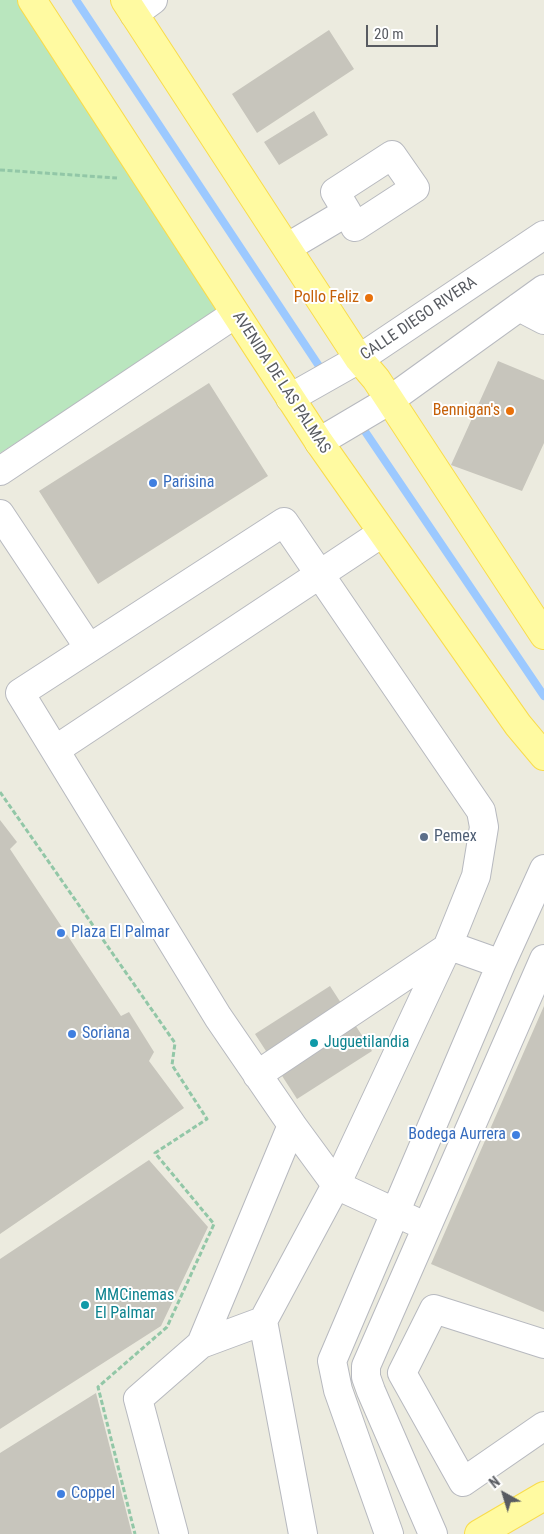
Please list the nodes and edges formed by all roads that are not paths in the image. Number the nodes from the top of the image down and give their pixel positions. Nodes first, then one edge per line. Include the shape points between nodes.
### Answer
1 (32, 0) edge
2 (137, 5) edge
3 (347, 212) dead end
4 (544, 235) edge
5 (288, 247) junction
6 (544, 289) edge
7 (520, 307) junction
8 (235, 314) junction
9 (544, 320) edge
10 (360, 359) junction
11 (290, 398) junction
12 (390, 400) junction
13 (319, 442) junction
14 (0, 471) edge
15 (0, 514) edge
16 (382, 533) junction
17 (319, 576) junction
18 (544, 635) edge
19 (89, 648) junction
20 (55, 750) junction
21 (544, 756) edge
22 (544, 869) edge
23 (447, 948) junction
24 (544, 959) edge
25 (501, 964) junction
26 (472, 1036) junction
27 (505, 1048) junction
28 (258, 1075) junction
29 (292, 1125) junction
30 (336, 1185) junction
31 (397, 1213) junction
32 (427, 1227) junction
33 (371, 1272) junction
34 (400, 1286) junction
35 (434, 1309) junction
36 (263, 1321) junction
37 (201, 1344) junction
38 (544, 1344) edge
39 (544, 1426) edge
40 (544, 1496) edge
41 (174, 1534) edge
42 (303, 1534) edge
43 (389, 1534) edge
44 (433, 1534) edge
45 (479, 1534) edge

1 - 8 main road, AVENIDA DE LAS PALMAS
2 - 5 main road
3 - 5 street
4 - 10 street, CALLE DIEGO RIVERA
5 - 10 main road
6 - 7 street
7 - 9 street
7 - 12 street
8 - 11 main road, AVENIDA DE LAS PALMAS
8 - 14 street
10 - 11 street, CALLE DIEGO RIVERA
10 - 12 main road
11 - 13 main road, AVENIDA DE LAS PALMAS
12 - 13 street
12 - 18 main road
13 - 16 main road, AVENIDA DE LAS PALMAS
15 - 19 street
16 - 17 street
16 - 21 main road, AVENIDA DE LAS PALMAS via 518,726
17 - 19 street via 284,522
17 - 20 street
17 - 23 street via 481,811 484,826 476,876
19 - 20 street via 20,693
20 - 28 street via 218,1017
22 - 25 street
23 - 25 street via 456,948
23 - 28 street
23 - 30 street
24 - 27 street
25 - 26 street
26 - 27 street
26 - 31 street
27 - 32 street
28 - 29 street
29 - 30 street
29 - 37 street
30 - 31 street
30 - 36 street
31 - 32 street
31 - 33 street
32 - 34 street
33 - 34 street
33 - 43 street via 332,1361 332,1369 363,1467
34 - 35 street
34 - 44 street via 366,1366 366,1377
35 - 38 street
35 - 39 street via 402,1373 463,1482
36 - 37 street
36 - 42 street
37 - 41 street via 138,1398
40 - 45 main road

